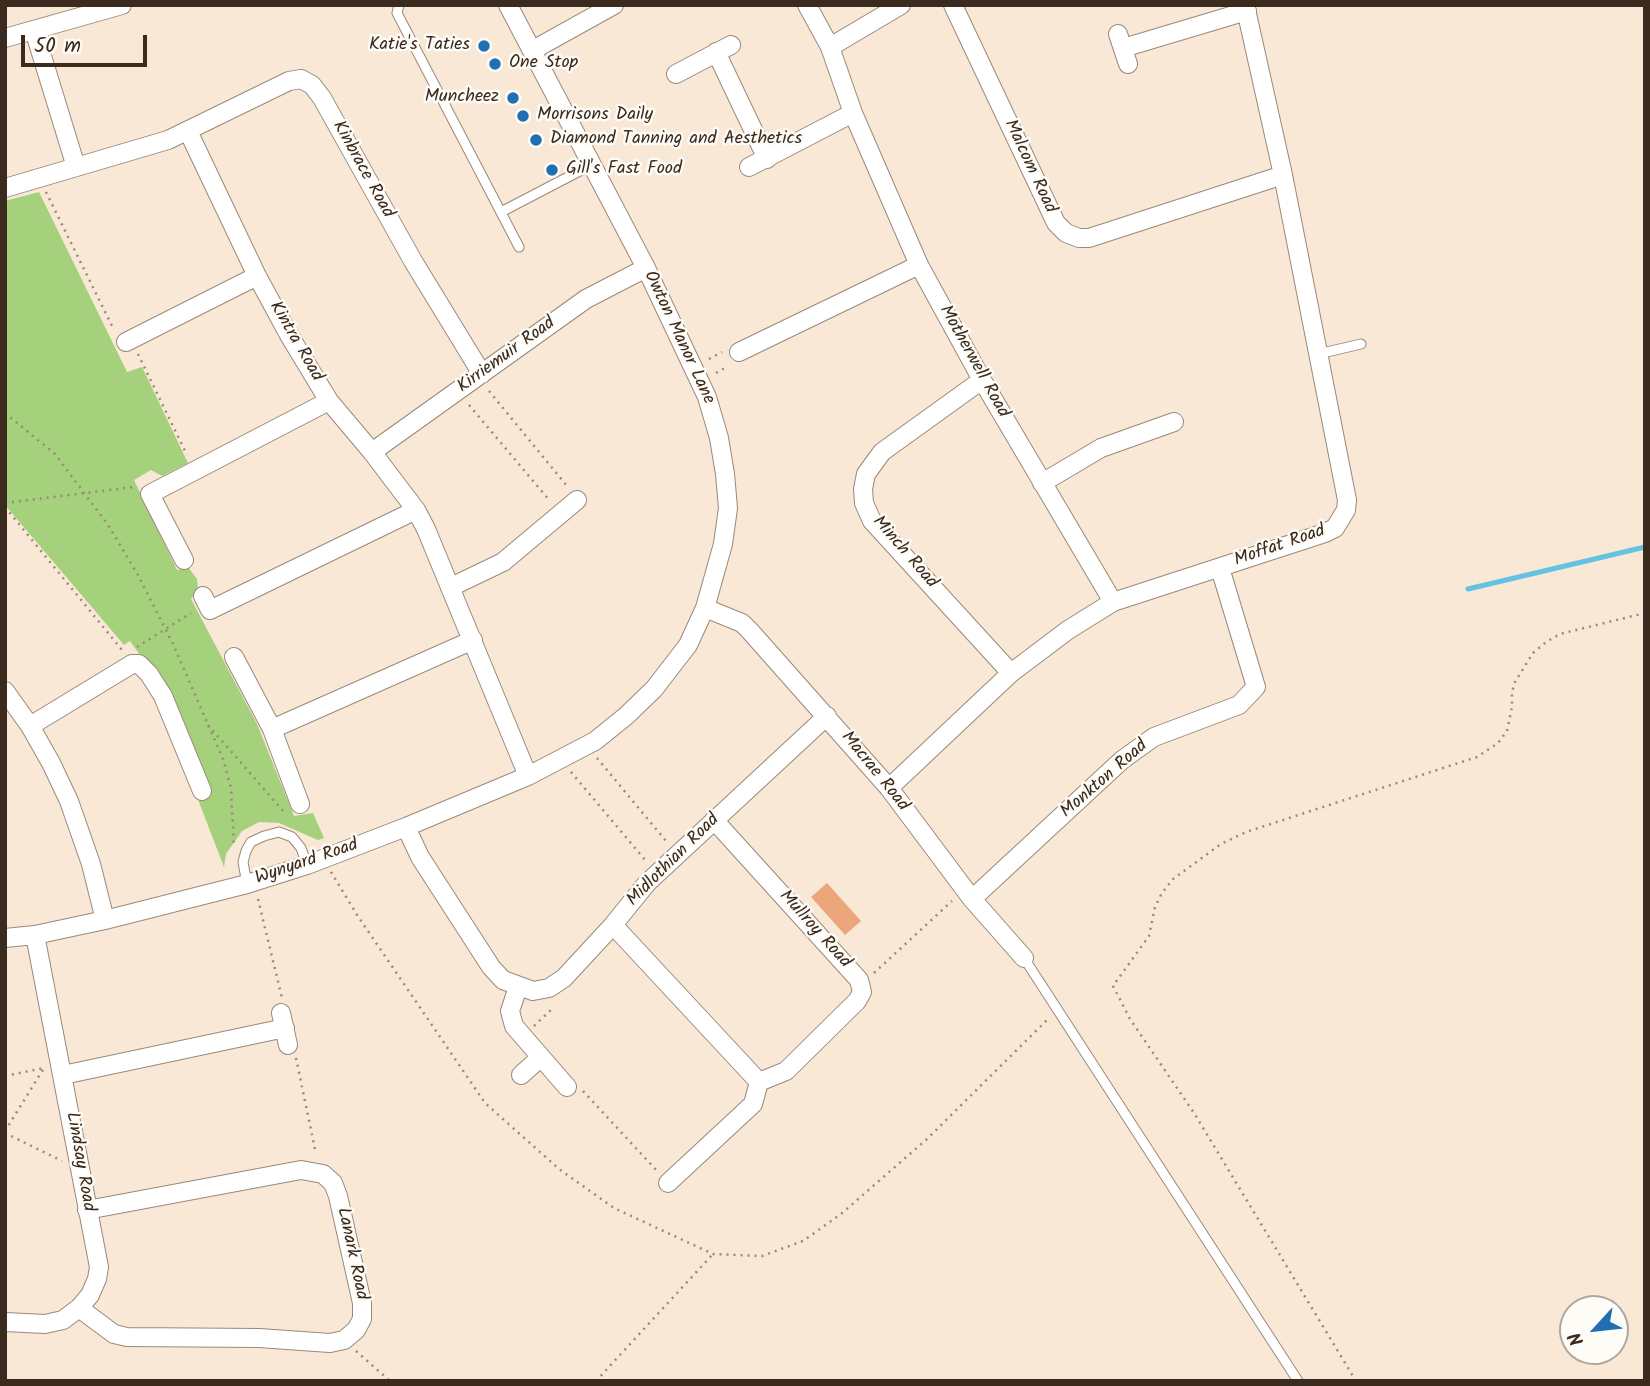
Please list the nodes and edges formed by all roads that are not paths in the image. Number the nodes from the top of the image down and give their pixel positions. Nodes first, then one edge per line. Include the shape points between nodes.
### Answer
1 (122, 5) edge
2 (399, 5) edge
3 (508, 5) edge
4 (614, 5) edge
5 (807, 5) edge
6 (901, 5) edge
7 (953, 5) edge
8 (1246, 8) edge
9 (34, 30) junction
10 (5, 38) edge
11 (830, 47) junction
12 (1123, 49) dead end
13 (533, 50) junction
14 (676, 74) dead end
15 (853, 113) junction
16 (188, 131) junction
17 (766, 159) junction
18 (593, 164) junction
19 (76, 167) junction
20 (749, 167) dead end
21 (1283, 175) junction
22 (5, 188) edge
23 (501, 212) junction
24 (519, 247) dead end
25 (919, 265) junction
26 (646, 268) junction
27 (257, 276) junction
28 (129, 341) road end
29 (1361, 344) dead end
30 (739, 352) road end
31 (1318, 354) junction
32 (480, 376) junction
33 (982, 380) junction
34 (329, 401) junction
35 (1174, 422) dead end
36 (372, 452) junction
37 (1042, 483) junction
38 (578, 500) road end
39 (416, 510) junction
40 (184, 560) dead end
41 (1220, 568) junction
42 (451, 587) junction
43 (1113, 602) junction
44 (209, 608) road end
45 (705, 608) junction
46 (473, 640) junction
47 (233, 657) dead end
48 (1011, 673) junction
49 (6, 694) edge
50 (827, 716) junction
51 (30, 726) junction
52 (272, 729) junction
53 (596, 750) joint
54 (527, 776) junction
55 (889, 788) junction
56 (202, 792) dead end
57 (293, 809) road end
58 (714, 820) junction
59 (406, 827) junction
60 (315, 862) junction
61 (250, 883) junction
62 (969, 895) junction
63 (106, 920) junction
64 (613, 925) junction
65 (35, 935) junction
66 (5, 938) edge
67 (1024, 958) joint
68 (518, 987) junction
69 (287, 1034) road end
70 (541, 1057) junction
71 (56, 1069) junction
72 (521, 1075) dead end
73 (759, 1082) junction
74 (575, 1088) road end
75 (670, 1182) road end
76 (87, 1210) junction
77 (79, 1308) junction
78 (5, 1322) edge
79 (1298, 1381) edge

1 - 9 street
2 - 23 lane via 397,13
3 - 13 street, Owton Manor Lane
4 - 13 street
5 - 11 street, Motherwell Road
6 - 11 street
7 - 21 street, Malcom Road via 1055,223 1066,233 1088,238
8 - 12 street
8 - 21 street, Moffat Road
9 - 10 street
9 - 19 street
11 - 15 street, Motherwell Road
13 - 18 street, Owton Manor Lane
14 - 17 street via 723,49
15 - 17 street
15 - 25 street, Motherwell Road
16 - 19 street
16 - 27 street, Kintra Road
16 - 32 street, Kinbrace Road via 289,81 301,79 312,85
17 - 20 street
18 - 23 lane
18 - 26 street, Owton Manor Lane
19 - 22 street
21 - 31 street, Moffat Road
23 - 24 lane
25 - 30 street
25 - 33 street, Motherwell Road
26 - 32 street, Kirriemuir Road via 586,299
26 - 45 street, Owton Manor Lane via 697,374 719,438 728,508
27 - 28 street
27 - 34 street, Kintra Road
29 - 31 lane
31 - 41 street, Moffat Road via 1346,510 1335,528 1325,533
32 - 36 street, Kirriemuir Road
33 - 37 street, Motherwell Road
33 - 48 street, Minch Road via 882,452 866,474 864,503 872,521
34 - 36 street, Kintra Road
34 - 40 street via 195,471 148,489
35 - 37 street via 1101,448
36 - 39 street, Kintra Road
37 - 43 street, Motherwell Road
38 - 42 street via 503,562
39 - 42 street, Kintra Road
39 - 44 street
41 - 43 street, Moffat Road
41 - 62 street, Monkton Road via 1256,687 1239,705 1154,737 1122,760
42 - 46 street, Kintra Road
43 - 48 street, Moffat Road
45 - 50 street, Macrae Road via 742,623
45 - 53 street, Owton Manor Lane via 688,645 654,690
46 - 52 street
46 - 54 street, Kintra Road
47 - 52 street
48 - 55 street, Moffat Road
49 - 51 street
50 - 55 street, Macrae Road
50 - 58 street, Midlothian Road
51 - 56 street via 129,659 149,674 193,749
51 - 63 street via 69,801
52 - 57 street
53 - 54 street, Wynyard Road
54 - 59 street, Wynyard Road
55 - 62 street, Macrae Road
58 - 64 street, Midlothian Road via 657,874
58 - 73 street, Mullroy Road via 859,980 862,992 786,1071
59 - 60 street, Wynyard Road
59 - 68 street via 420,857 491,967
60 - 61 street, Wynyard Road
60 - 61 lane via 292,837 279,832 251,842 243,862
61 - 63 street, Wynyard Road
62 - 67 street, Macrae Road
63 - 65 street, Wynyard Road
64 - 68 street, Midlothian Road via 564,978 545,989
64 - 73 street
65 - 66 street, Wynyard Road
65 - 71 street, Lindsay Road
67 - 79 lane
68 - 70 street via 510,1011 513,1026
69 - 71 street
70 - 72 street
70 - 74 street
71 - 76 street, Lindsay Road
73 - 75 street via 753,1104
76 - 77 street, Lindsay Road via 99,1267 90,1295
76 - 77 street, Lanark Road via 308,1170 323,1174 338,1196 362,1319 344,1340 330,1343 127,1338
77 - 78 street via 63,1321

